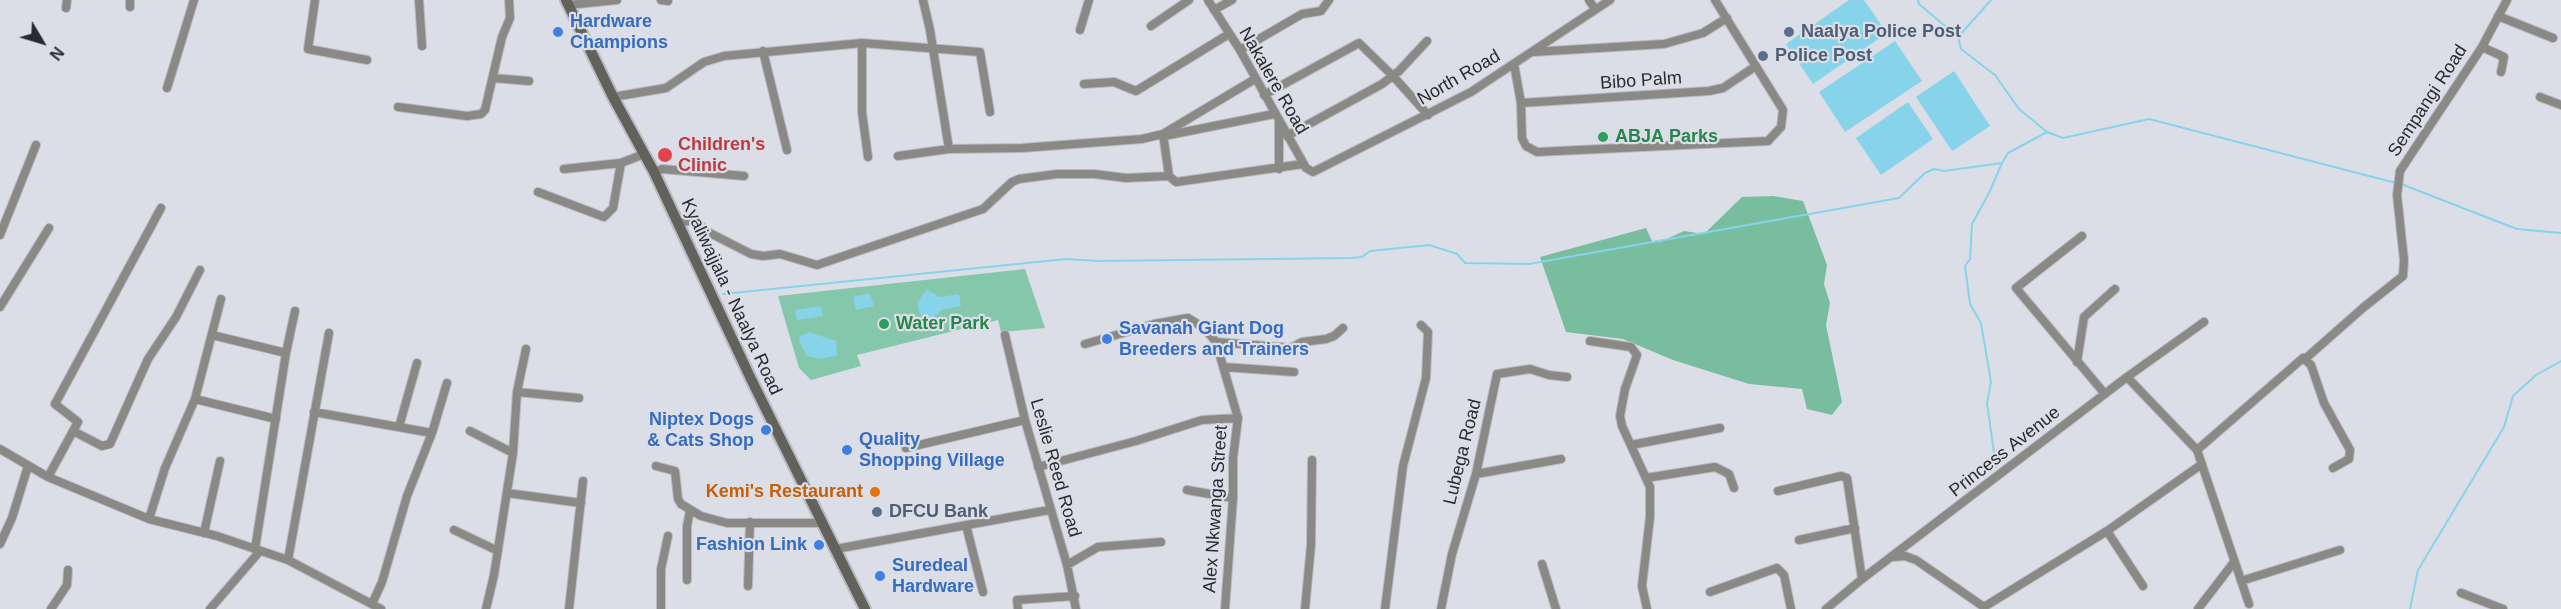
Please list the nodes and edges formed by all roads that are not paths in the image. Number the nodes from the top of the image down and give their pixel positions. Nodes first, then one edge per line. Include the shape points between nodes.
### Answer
1 (194, 0) edge
2 (315, 0) edge
3 (419, 0) edge
4 (509, 0) edge
5 (617, 0) edge
6 (661, 0) edge
7 (922, 0) edge
8 (1089, 0) edge
9 (1189, 0) edge
10 (1208, 0) edge
11 (1232, 0) edge
12 (1329, 0) edge
13 (1589, 0) edge
14 (1610, 0) edge
15 (1715, 0) edge
16 (2507, 0) edge
17 (668, 1) edge
18 (567, 2) edge
19 (1595, 9) junction
20 (1214, 10) junction
21 (2498, 16) junction
22 (1727, 18) junction
23 (1151, 26) dead end
24 (1080, 30) dead end
25 (1230, 34) junction
26 (2553, 38) dead end
27 (1427, 41) dead end
28 (862, 44) junction
29 (422, 46) dead end
30 (2482, 47) junction
31 (933, 49) junction
32 (1240, 50) junction
33 (764, 51) junction
34 (1530, 52) junction
35 (367, 60) dead end
36 (1514, 64) junction
37 (1756, 66) junction
38 (2500, 72) dead end
39 (1393, 76) junction
40 (493, 78) junction
41 (1255, 79) junction
42 (529, 81) dead end
43 (1084, 84) dead end
44 (167, 88) dead end
45 (1264, 94) junction
46 (613, 97) junction
47 (2540, 97) dead end
48 (1521, 103) junction
49 (2561, 105) edge
50 (398, 107) dead end
51 (990, 112) dead end
52 (1274, 114) junction
53 (1428, 115) junction
54 (1279, 123) junction
55 (1163, 136) junction
56 (1287, 136) junction
57 (36, 145) dead end
58 (949, 149) junction
59 (787, 150) dead end
60 (644, 154) junction
61 (898, 156) dead end
62 (868, 157) dead end
63 (621, 163) junction
64 (1303, 164) junction
65 (564, 169) dead end
66 (1279, 169) junction
67 (1316, 171) joint
68 (654, 172) junction
69 (744, 176) dead end
70 (1169, 176) junction
71 (538, 192) dead end
72 (161, 208) dead end
73 (678, 223) junction
74 (49, 228) dead end
75 (0, 235) edge
76 (2082, 236) dead end
77 (200, 270) dead end
78 (2115, 289) dead end
79 (221, 299) dead end
80 (0, 307) edge
81 (295, 311) dead end
82 (2204, 322) dead end
83 (1421, 325) dead end
84 (1343, 328) dead end
85 (329, 333) dead end
86 (212, 335) junction
87 (1005, 335) dead end
88 (1590, 341) dead end
89 (1215, 342) junction
90 (1085, 344) dead end
91 (526, 349) dead end
92 (286, 353) junction
93 (2305, 359) junction
94 (2078, 362) junction
95 (417, 363) dead end
96 (1224, 367) junction
97 (1294, 372) dead end
98 (1567, 377) dead end
99 (2127, 377) junction
100 (447, 383) dead end
101 (517, 392) junction
102 (2104, 394) junction
103 (579, 398) dead end
104 (195, 399) junction
105 (314, 412) junction
106 (1238, 418) junction
107 (276, 419) junction
108 (1025, 420) junction
109 (399, 427) junction
110 (1720, 428) dead end
111 (73, 431) junction
112 (470, 431) dead end
113 (432, 433) junction
114 (1631, 446) junction
115 (906, 448) dead end
116 (0, 449) edge
117 (2197, 450) junction
118 (513, 453) junction
119 (1561, 459) dead end
120 (1312, 460) dead end
121 (220, 461) dead end
122 (2202, 464) junction
123 (28, 466) junction
124 (656, 466) dead end
125 (1038, 467) junction
126 (2333, 468) dead end
127 (1476, 474) junction
128 (48, 477) junction
129 (1646, 478) junction
130 (583, 481) dead end
131 (1734, 488) dead end
132 (1187, 490) dead end
133 (1778, 491) dead end
134 (507, 493) junction
135 (1233, 498) junction
136 (581, 502) junction
137 (1049, 510) junction
138 (690, 511) junction
139 (149, 519) junction
140 (750, 522) junction
141 (822, 523) junction
142 (966, 525) junction
143 (1855, 528) junction
144 (454, 530) dead end
145 (2107, 531) junction
146 (204, 533) junction
147 (668, 536) dead end
148 (1799, 540) dead end
149 (1161, 542) dead end
150 (0, 544) edge
151 (836, 549) junction
152 (258, 550) junction
153 (498, 550) junction
154 (2340, 550) dead end
155 (1893, 557) junction
156 (288, 560) junction
157 (2234, 562) junction
158 (1542, 564) dead end
159 (1066, 565) junction
160 (68, 570) dead end
161 (1862, 579) junction
162 (687, 580) dead end
163 (2241, 581) junction
164 (748, 586) dead end
165 (2143, 586) dead end
166 (982, 592) dead end
167 (1710, 592) dead end
168 (2462, 594) dead end
169 (1075, 596) junction
170 (372, 604) junction
171 (2249, 604) dead end
172 (1984, 608) edge
173 (51, 609) edge
174 (210, 609) edge
175 (381, 609) edge
176 (486, 609) edge
177 (569, 609) edge
178 (661, 609) edge
179 (865, 609) edge
180 (1018, 609) edge
181 (1076, 609) edge
182 (1225, 609) edge
183 (1305, 609) edge
184 (1385, 609) edge
185 (1441, 609) edge
186 (1556, 609) edge
187 (1647, 609) edge
188 (1791, 609) edge
189 (1826, 609) edge
190 (2198, 609) edge
191 (2503, 609) edge

1 - 44 street
2 - 35 street via 308,49
3 - 29 street
4 - 40 street via 510,18
5 - 18 street
6 - 17 street
7 - 31 street
8 - 24 street
9 - 23 street
10 - 20 street, Nakalere Road
11 - 20 street
12 - 32 street via 1321,11 1302,14
13 - 19 street
14 - 19 street, North Road
15 - 22 street
16 - 21 street, Sempangi Road
18 - 46 main road, Kyaliwajjala - Naalya Road
19 - 34 street, North Road
20 - 25 street, Nakalere Road
21 - 26 street
21 - 30 street, Sempangi Road
22 - 34 street via 1703,33 1664,44
22 - 37 street
25 - 32 street, Nakalere Road
25 - 43 street via 1136,91 1114,82
27 - 39 street
28 - 31 street
28 - 33 street
28 - 62 street via 862,112
30 - 38 street via 2504,57
30 - 93 street, Sempangi Road via 2400,171 2397,195 2403,276
31 - 51 street via 980,52
31 - 58 street
32 - 41 street, Nakalere Road
33 - 46 street via 712,58 666,88
33 - 59 street
34 - 36 street, North Road
36 - 48 street
36 - 53 street, North Road
37 - 48 street, Bibo Palm via 1723,88 1709,91
37 - 48 street via 1783,110 1781,127 1773,138 1762,142 1537,152 1523,143
39 - 45 street via 1359,44
39 - 53 street
39 - 56 street
40 - 42 street
40 - 50 street via 481,114 467,116
41 - 45 street, Nakalere Road
41 - 55 street
45 - 52 street, Nakalere Road
46 - 60 main road, Kyaliwajjala - Naalya Road
47 - 49 street
52 - 54 street, Nakalere Road
52 - 55 street
53 - 67 street, North Road
54 - 56 street, Nakalere Road
54 - 66 street
55 - 58 street via 1022,148
55 - 70 street
56 - 64 street, Nakalere Road
57 - 75 street
58 - 61 street
60 - 63 street
60 - 68 main road, Kyaliwajjala - Naalya Road
63 - 65 street
63 - 71 street via 613,208 604,217
64 - 66 street
64 - 67 street, Nakalere Road
66 - 70 street via 1176,182
68 - 69 street via 662,169
68 - 73 main road, Kyaliwajjala - Naalya Road
70 - 73 street via 1057,174 1019,179 983,209 817,265 780,254 751,254 706,231 695,220
72 - 111 street via 55,404 78,422
73 - 141 main road, Kyaliwajjala - Naalya Road
74 - 80 street
76 - 94 street via 2016,288
77 - 111 street via 148,359 110,444 102,446
78 - 94 street via 2084,317
79 - 86 street
81 - 92 street
82 - 99 street, Princess Avenue
83 - 184 street via 1428,332 1426,378 1402,466
84 - 89 street via 1334,336 1302,342 1292,348
85 - 105 street
86 - 92 street
86 - 104 street
87 - 108 street, Leslie Reed Road
88 - 114 street via 1635,350 1620,416
89 - 90 street, Alex Nkwanga Street via 1204,328 1188,318
89 - 96 street, Alex Nkwanga Street
91 - 101 street
92 - 107 street
93 - 117 street via 2299,360
93 - 126 street via 2350,450 2349,459
94 - 102 street
95 - 109 street
96 - 97 street
96 - 106 street, Alex Nkwanga Street
98 - 127 street, Lubega Road via 1530,369 1497,374
99 - 102 street, Princess Avenue
99 - 117 street
100 - 113 street
101 - 103 street
101 - 118 street
102 - 155 street, Princess Avenue
104 - 107 street
104 - 139 street via 165,468
105 - 109 street
105 - 156 street
106 - 125 street via 1202,420
106 - 135 street, Alex Nkwanga Street
107 - 152 street
108 - 115 street
108 - 125 street, Leslie Reed Road
109 - 113 street
110 - 114 street
111 - 128 street
112 - 118 street
113 - 170 street via 406,496
114 - 129 street
116 - 123 street
117 - 122 street
118 - 134 street
119 - 127 street
120 - 183 street
121 - 146 street
122 - 145 street
122 - 157 street
123 - 128 street
123 - 150 street
124 - 138 street via 675,471 678,499
125 - 137 street, Leslie Reed Road
127 - 185 street, Lubega Road via 1457,532
128 - 139 street
129 - 131 street via 1715,467 1729,474
129 - 187 street via 1650,487 1650,517 1642,586
130 - 136 street
132 - 135 street
133 - 143 street via 1845,477
134 - 136 street
134 - 153 street
135 - 182 street, Alex Nkwanga Street
136 - 177 street
137 - 142 street
137 - 159 street, Leslie Reed Road
138 - 140 street via 719,522
138 - 162 street
139 - 146 street
140 - 141 street
140 - 164 street
141 - 151 main road, Kyaliwajjala - Naalya Road
142 - 151 street
142 - 166 street
143 - 148 street
143 - 161 street
144 - 153 street
145 - 165 street
145 - 172 street
146 - 152 street
147 - 178 street via 661,569
149 - 159 street via 1098,547
151 - 179 main road, Kyaliwajjala - Naalya Road
152 - 156 street
152 - 174 street
153 - 176 street
154 - 163 street
155 - 161 street, Princess Avenue
155 - 172 street via 1905,556 1916,561
156 - 170 street
157 - 163 street
157 - 190 street
158 - 186 street
159 - 169 street, Leslie Reed Road
160 - 173 street via 67,585
161 - 189 street, Princess Avenue
163 - 171 street
167 - 188 street via 1777,568 1784,575
168 - 191 street
169 - 180 street via 1017,600
169 - 181 street, Leslie Reed Road
170 - 175 street

